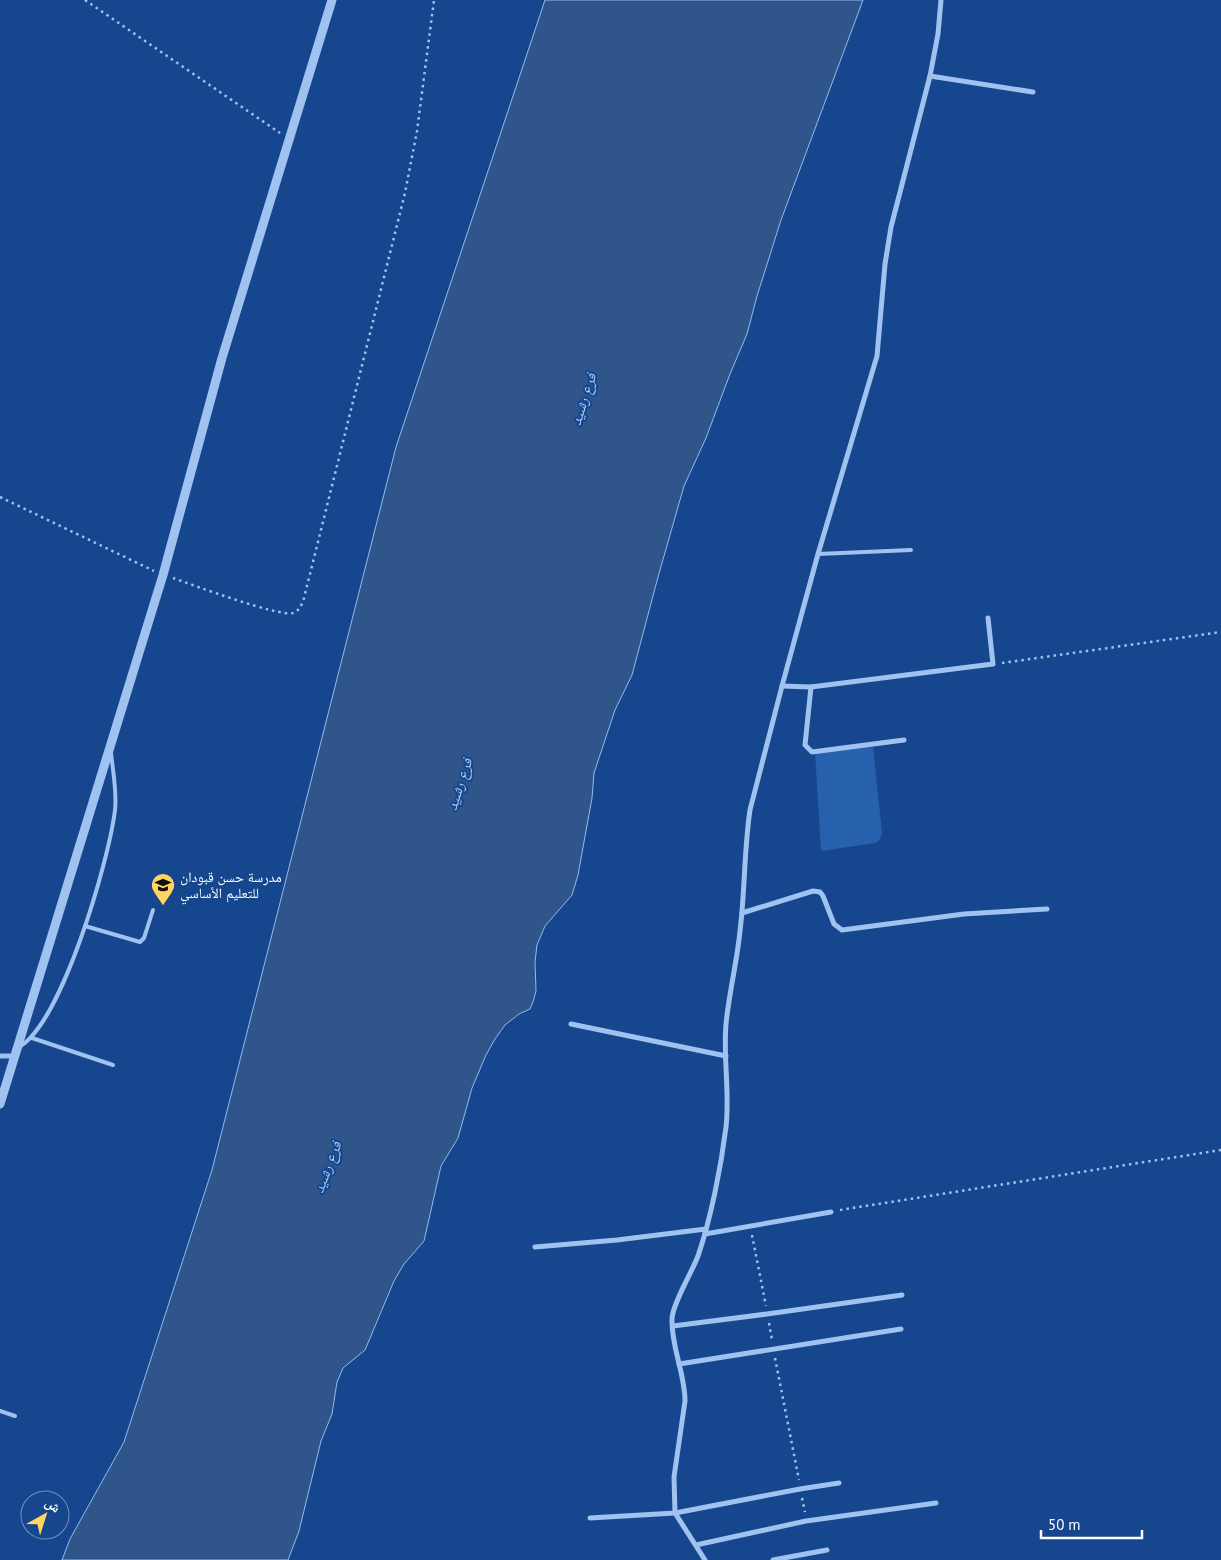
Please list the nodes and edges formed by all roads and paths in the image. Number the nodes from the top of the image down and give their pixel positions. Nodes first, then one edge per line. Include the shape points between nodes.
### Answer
1 (85, 0) edge
2 (332, 0) edge
3 (434, 0) edge
4 (941, 0) edge
5 (930, 76) junction
6 (1034, 92) dead end
7 (290, 139) junction
8 (0, 497) edge
9 (911, 550) dead end
10 (818, 554) junction
11 (163, 575) junction
12 (988, 618) dead end
13 (1221, 632) edge
14 (993, 664) junction
15 (782, 686) junction
16 (811, 687) junction
17 (904, 740) dead end
18 (110, 748) junction
19 (1047, 909) dead end
20 (152, 910) dead end
21 (742, 913) junction
22 (85, 926) junction
23 (571, 1024) dead end
24 (32, 1038) junction
25 (16, 1052) junction
26 (0, 1056) edge
27 (726, 1056) junction
28 (113, 1065) dead end
29 (0, 1104) edge
30 (1221, 1150) edge
31 (830, 1212) joint
32 (750, 1225) junction
33 (705, 1231) junction
34 (536, 1247) dead end
35 (902, 1295) dead end
36 (767, 1314) junction
37 (673, 1326) junction
38 (900, 1329) dead end
39 (774, 1348) junction
40 (680, 1364) junction
41 (0, 1411) edge
42 (15, 1416) dead end
43 (839, 1484) dead end
44 (800, 1489) junction
45 (936, 1503) dead end
46 (675, 1513) junction
47 (590, 1518) dead end
48 (806, 1521) junction
49 (696, 1545) junction
50 (827, 1550) dead end
51 (705, 1560) edge
52 (773, 1560) edge

1 - 7 path
2 - 7 street
3 - 11 path via 417,130 405,193 303,602 294,613 288,614
4 - 5 street
5 - 6 street
5 - 10 street via 891,227 877,356
7 - 11 street via 222,358
8 - 11 path
9 - 10 lane
10 - 15 street
11 - 18 street
12 - 14 street
13 - 14 path
14 - 16 street
15 - 16 street
15 - 21 street via 750,810
16 - 17 street via 805,745 808,750
18 - 22 lane via 115,810
18 - 25 street
19 - 21 street via 964,914 842,930 834,924 823,896 813,890
20 - 22 lane via 140,942
21 - 27 street via 726,1025
22 - 24 lane via 57,998
23 - 27 street
24 - 25 lane
24 - 28 lane
25 - 26 street
25 - 29 street
27 - 33 street via 726,1125
30 - 31 path
31 - 32 street
32 - 33 street
32 - 36 path
33 - 34 street
33 - 37 street via 674,1308
35 - 36 street
36 - 37 street
36 - 39 path
37 - 40 street
38 - 39 street
39 - 40 street
39 - 44 path
40 - 46 street via 685,1401 674,1477
41 - 42 lane
43 - 44 street
44 - 46 street
44 - 48 path
45 - 48 street
46 - 47 street
46 - 49 street
48 - 49 street
49 - 51 street
50 - 52 street

